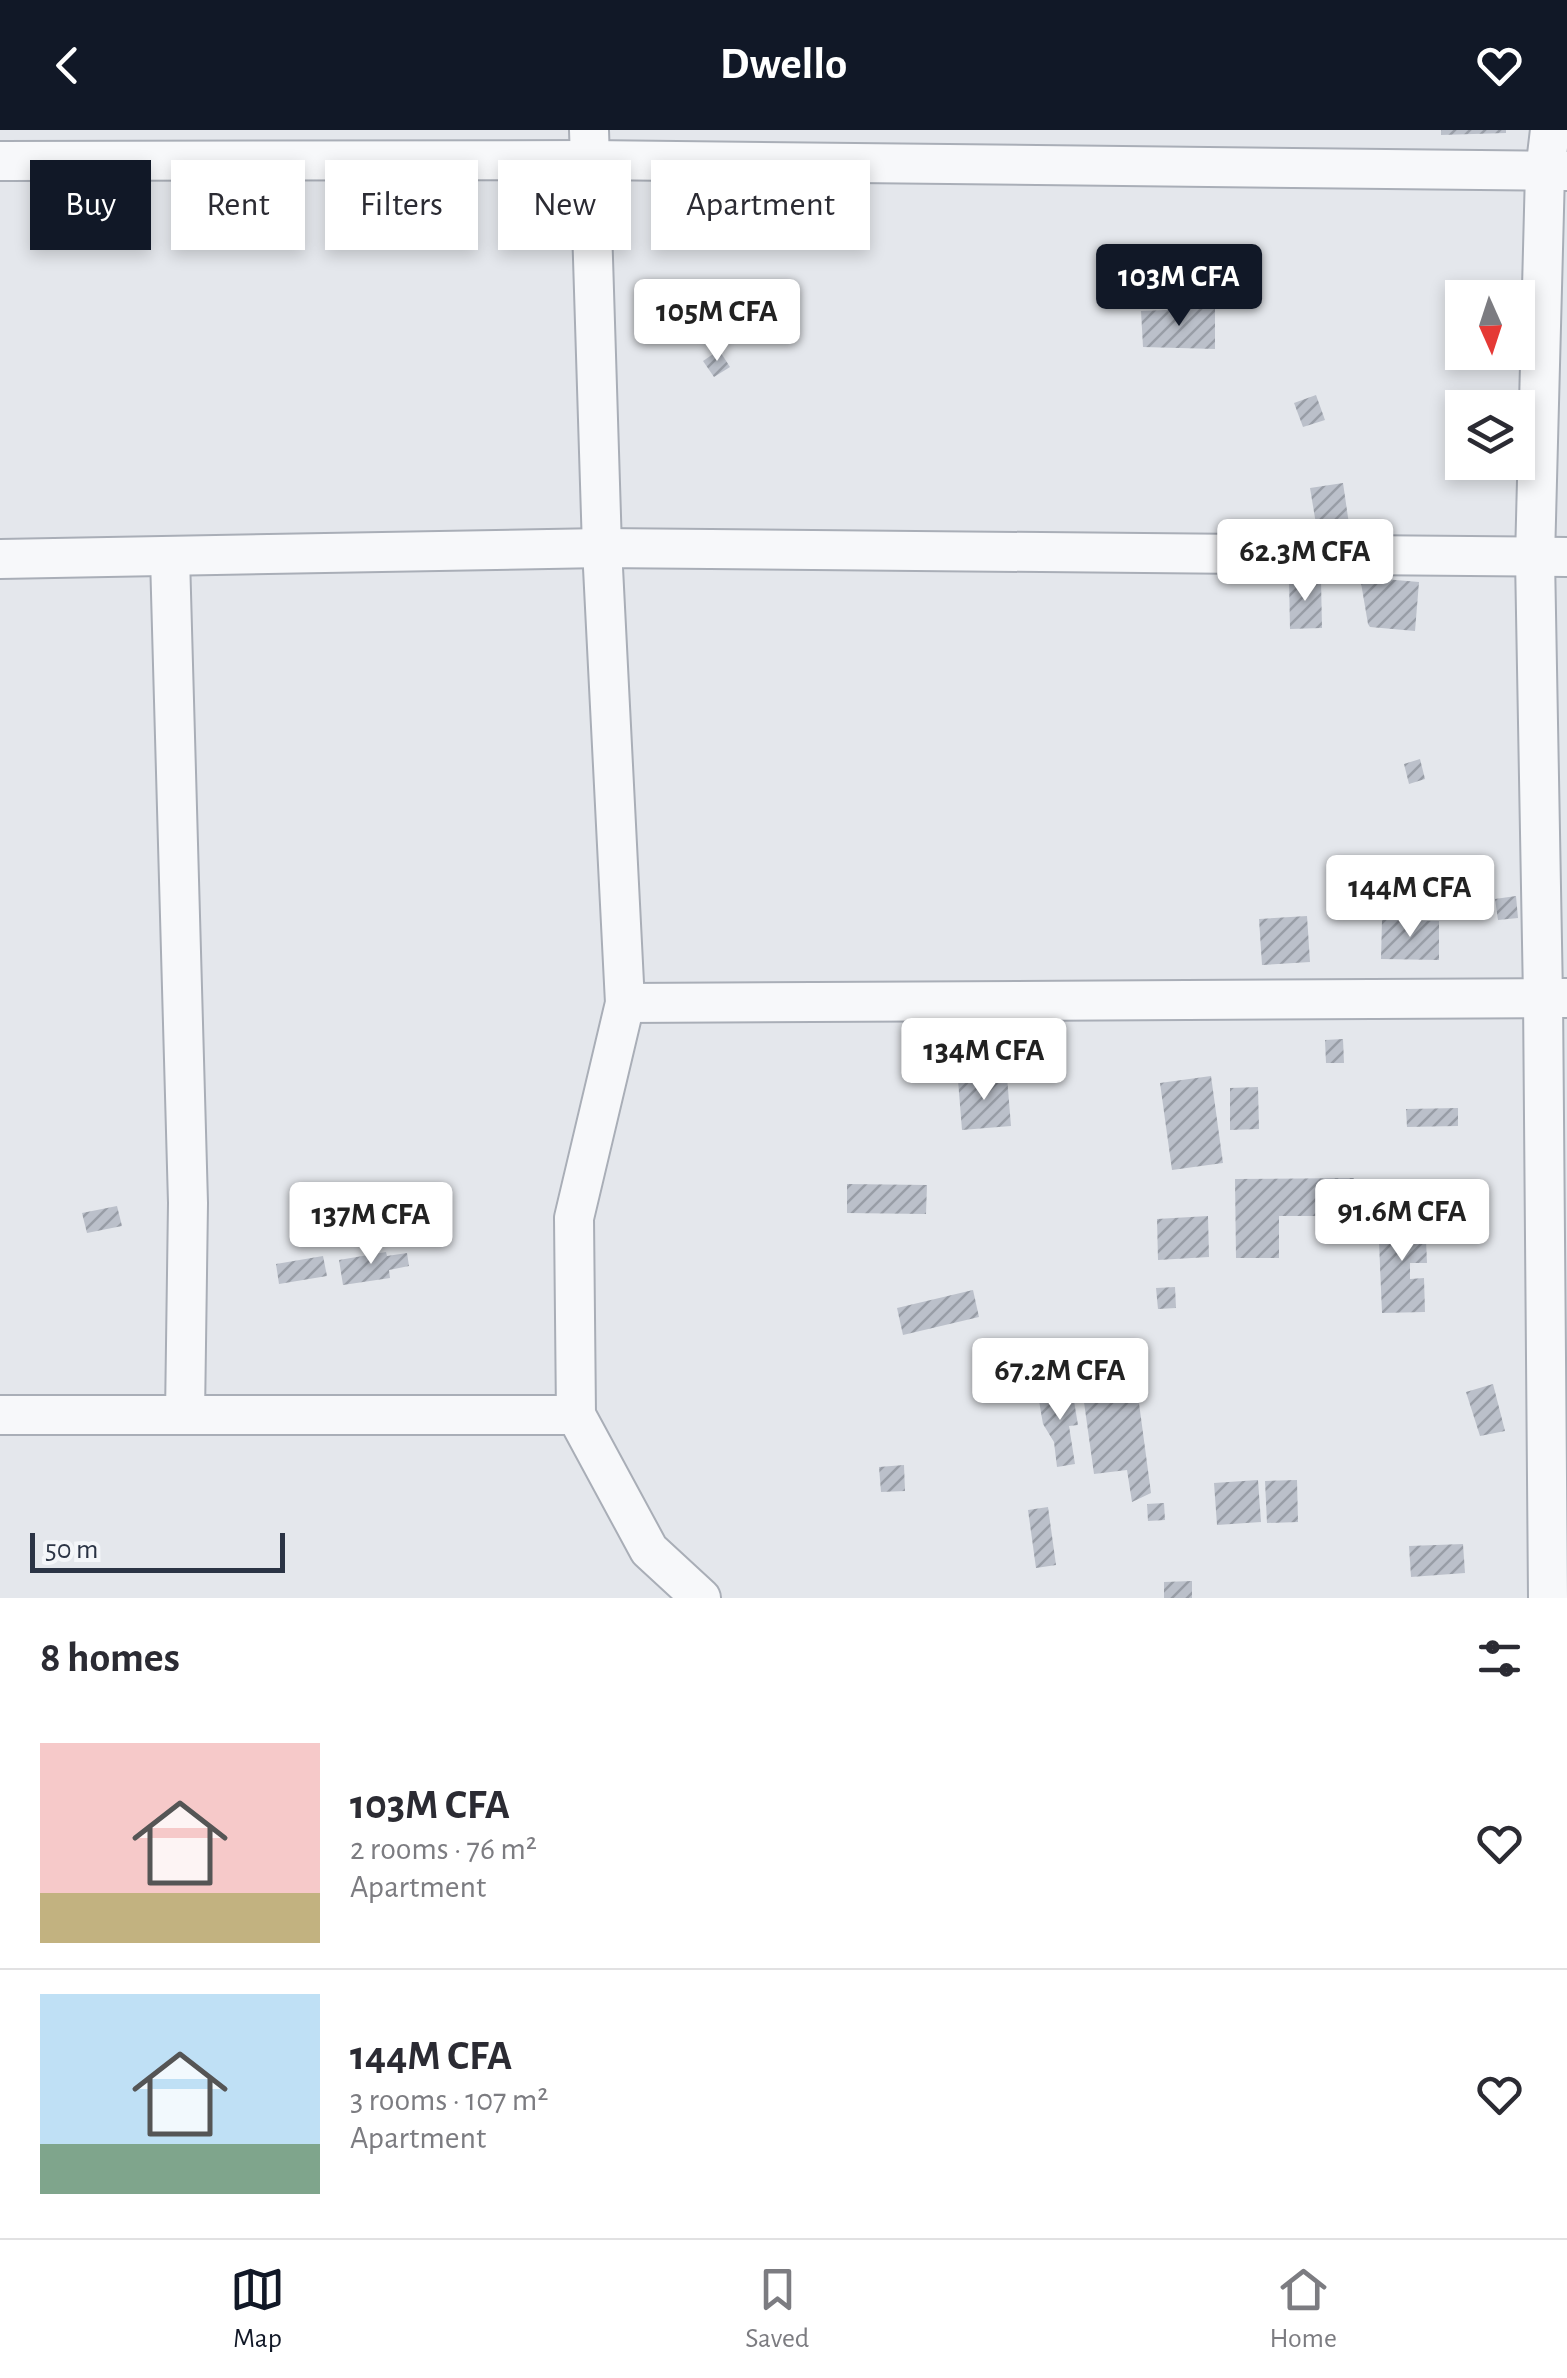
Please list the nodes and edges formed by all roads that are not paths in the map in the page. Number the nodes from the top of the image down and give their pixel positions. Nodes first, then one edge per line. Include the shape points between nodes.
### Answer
1 (1550, 130) edge
2 (589, 145) edge
3 (0, 162) edge
4 (1556, 172) edge
5 (602, 548) junction
6 (170, 557) junction
7 (1551, 558) edge
8 (0, 559) edge
9 (1555, 997) edge
10 (625, 1003) junction
11 (185, 1414) junction
12 (0, 1415) edge
13 (576, 1415) junction
14 (700, 1598) edge
15 (1548, 1598) edge

1 - 4 street
2 - 3 street
2 - 4 street
2 - 5 street
4 - 7 street
5 - 6 street
5 - 7 street
5 - 10 street
6 - 8 street
6 - 11 street via 188,1202
7 - 9 street
9 - 10 street
9 - 15 street
10 - 13 street via 574,1218
11 - 12 street
11 - 13 street
13 - 14 street via 649,1550

